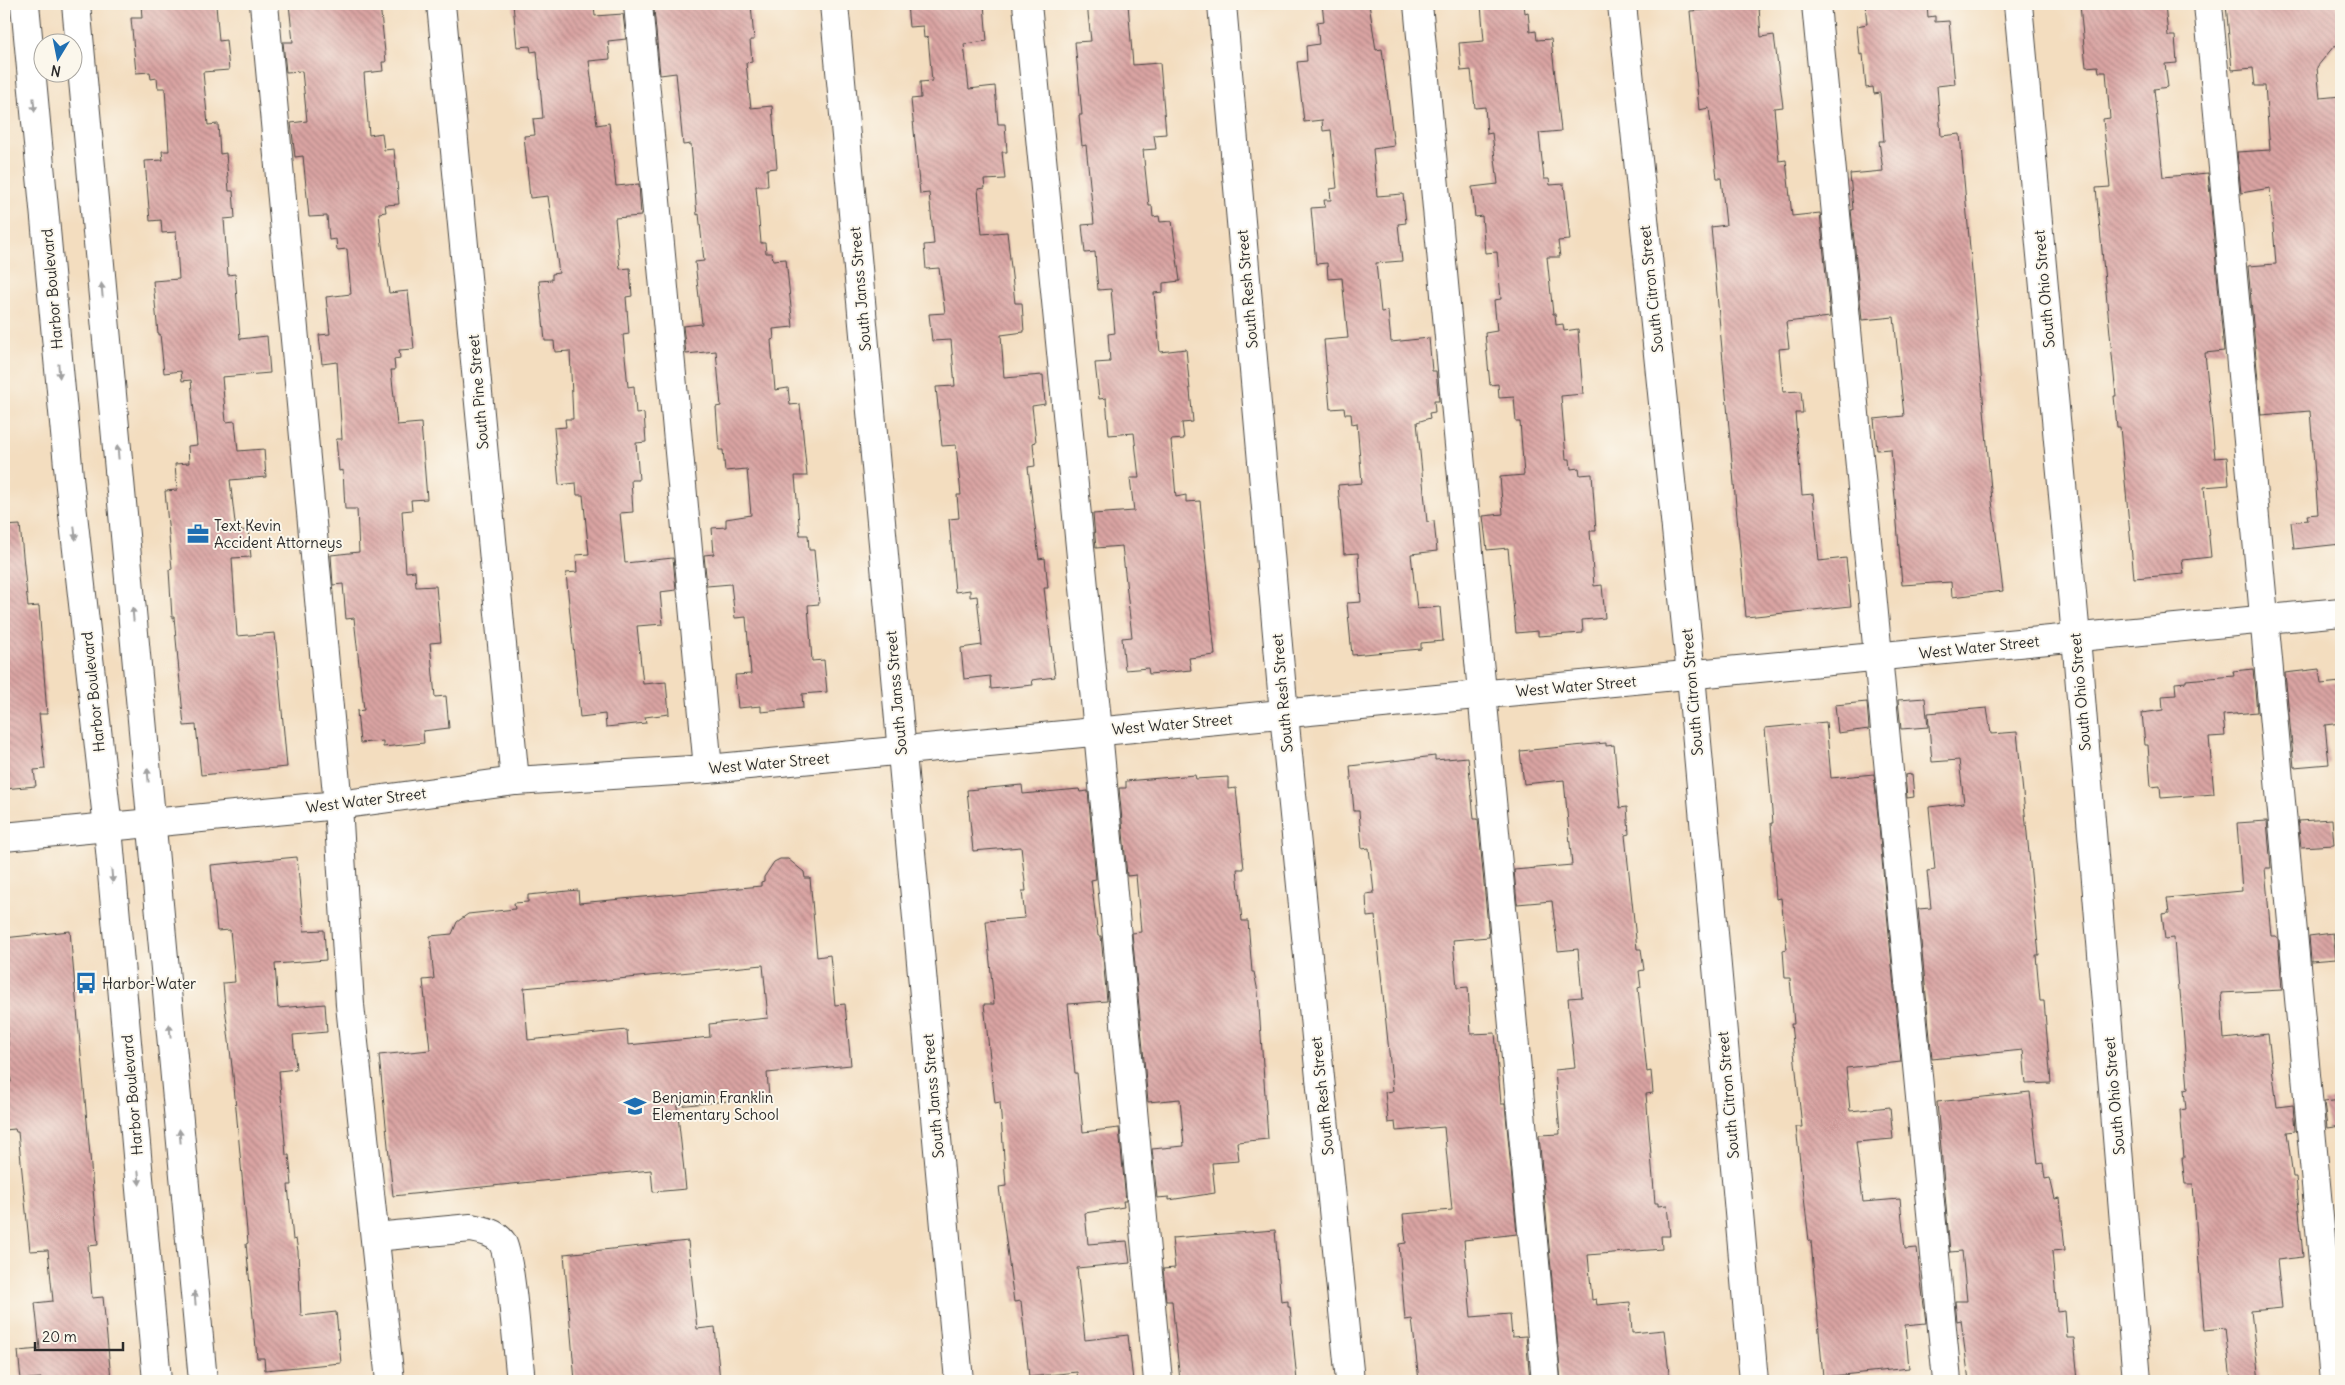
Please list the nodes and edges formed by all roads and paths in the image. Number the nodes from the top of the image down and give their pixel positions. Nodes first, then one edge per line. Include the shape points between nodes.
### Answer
1 (25, 4) edge
2 (76, 4) edge
3 (264, 4) edge
4 (441, 4) edge
5 (638, 4) edge
6 (834, 4) edge
7 (1027, 4) edge
8 (1222, 4) edge
9 (1418, 4) edge
10 (1622, 4) edge
11 (1816, 4) edge
12 (2018, 4) edge
13 (2208, 4) edge
14 (2341, 612) edge
15 (2264, 619) junction
16 (2076, 637) junction
17 (1879, 656) junction
18 (1691, 675) junction
19 (1484, 694) junction
20 (1284, 714) junction
21 (1098, 731) junction
22 (901, 750) junction
23 (708, 769) junction
24 (515, 781) junction
25 (338, 804) junction
26 (152, 824) junction
27 (108, 828) junction
28 (4, 837) edge
29 (375, 1238) junction
30 (157, 1381) edge
31 (203, 1381) edge
32 (390, 1381) edge
33 (521, 1381) edge
34 (959, 1381) edge
35 (1158, 1381) edge
36 (1350, 1381) edge
37 (1546, 1381) edge
38 (1754, 1381) edge
39 (1947, 1381) edge
40 (2137, 1381) edge
41 (2334, 1381) edge

1 -> 27 street, Harbor Boulevard via 70,487
26 -> 2 street
3 - 25 street
4 - 24 street, South Pine Street
5 - 23 street
6 - 22 street, South Janss Street
7 - 21 street
8 - 20 street, South Resh Street
9 - 19 street
10 - 18 street, South Citron Street
11 - 17 street
12 - 16 street, South Ohio Street
13 - 15 street
14 - 15 street, West Water Street
15 - 16 street, West Water Street
15 - 41 street
16 - 17 street, West Water Street
16 - 40 street, South Ohio Street
17 - 18 street, West Water Street
17 - 39 street
18 - 19 street, West Water Street
18 - 38 street, South Citron Street
19 - 20 street, West Water Street
19 - 37 street
20 - 21 street, West Water Street
20 - 36 street, South Resh Street
21 - 22 street, West Water Street
21 - 35 street
22 - 23 street, West Water Street
22 - 34 street, South Janss Street
23 - 24 street, West Water Street
24 - 25 street, West Water Street
25 - 26 street, West Water Street
25 - 29 street via 350,1005
26 - 27 street, West Water Street
31 -> 26 street
27 - 28 street, West Water Street
27 -> 30 street, Harbor Boulevard
29 - 32 street
29 - 33 street via 471,1228 499,1238 504,1244 508,1265

